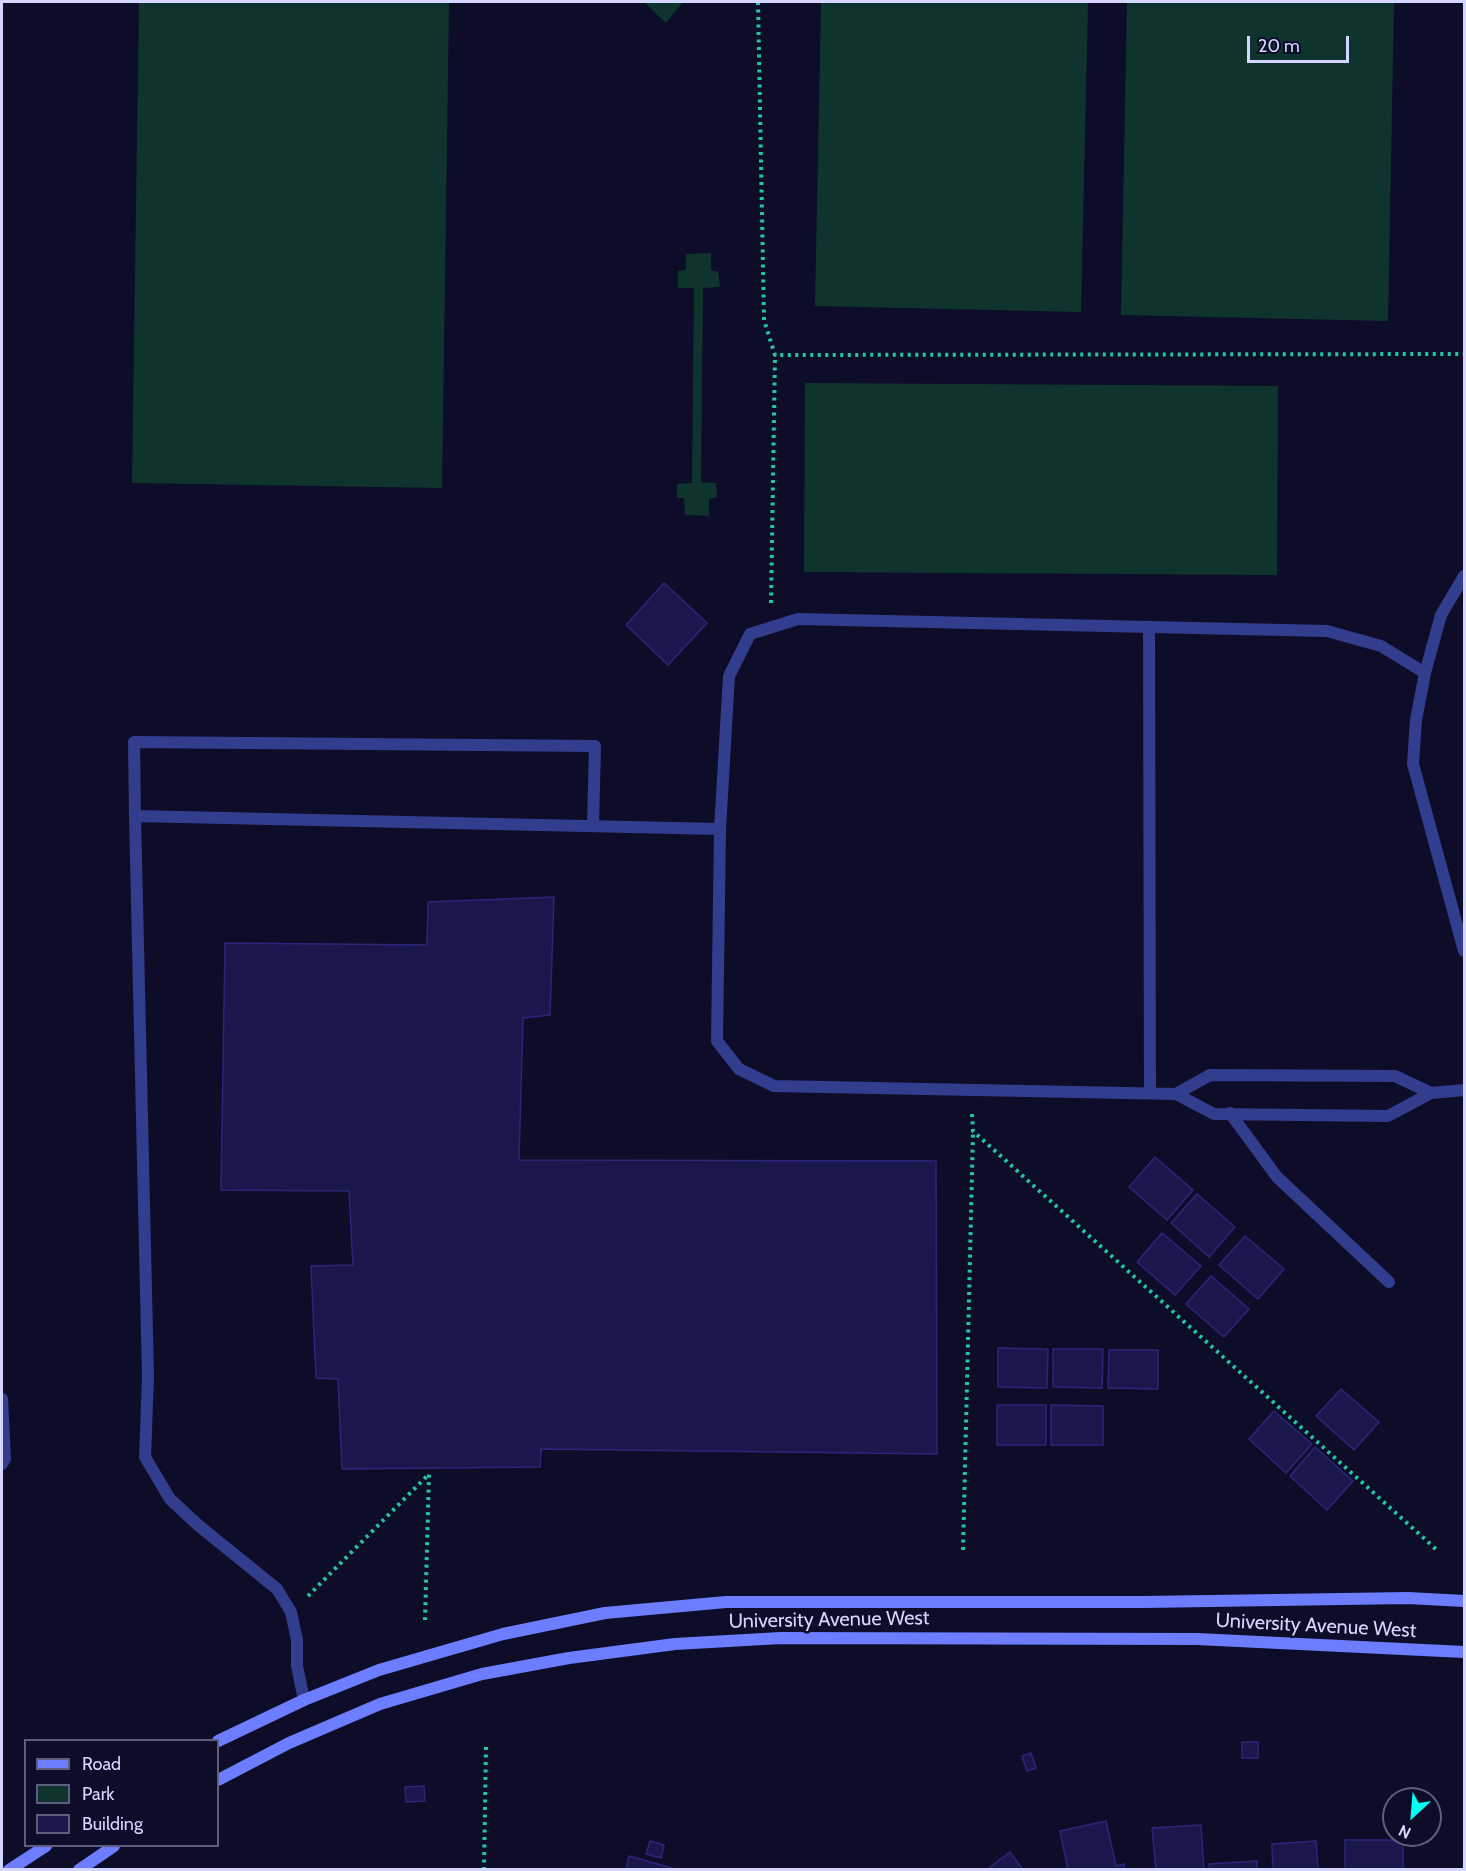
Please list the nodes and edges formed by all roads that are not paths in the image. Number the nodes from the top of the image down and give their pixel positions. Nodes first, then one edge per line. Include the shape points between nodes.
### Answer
1 (1464, 576) edge
2 (1149, 627) junction
3 (1425, 673) junction
4 (135, 816) junction
5 (593, 826) junction
6 (720, 829) junction
7 (1464, 951) edge
8 (1464, 1090) edge
9 (1150, 1093) junction
10 (1431, 1093) junction
11 (1176, 1094) junction
12 (1230, 1113) junction
13 (1389, 1282) dead end
14 (2, 1399) edge
15 (2, 1464) edge
16 (1464, 1601) edge
17 (1464, 1652) edge
18 (304, 1700) junction
19 (219, 1741) edge
20 (219, 1779) edge
21 (43, 1847) edge
22 (111, 1847) edge
23 (9, 1869) edge
24 (79, 1869) edge

1 - 3 street via 1441,615
2 - 3 street via 1327,631 1381,646
2 - 6 street via 798,619 750,633 729,676
2 - 9 street
3 - 7 street via 1413,764
4 - 5 street
4 - 5 street via 134,742 595,746
4 - 18 street via 148,1366 145,1457 170,1499 277,1589 291,1612
5 - 6 street
6 - 9 street via 717,1041 739,1069 774,1086
8 - 10 street
9 - 11 street
10 - 11 street via 1395,1076 1210,1075
10 - 12 street via 1388,1116
11 - 12 street via 1214,1114
12 - 13 street via 1277,1177
14 - 15 street
16 - 18 main road, University Avenue West via 1408,1598 726,1602 605,1613 503,1634 379,1670
17 - 20 main road, University Avenue West via 1197,1639 781,1638 675,1644 482,1674 380,1704 289,1743
18 - 19 main road, University Avenue West
21 - 23 main road
22 - 24 main road

